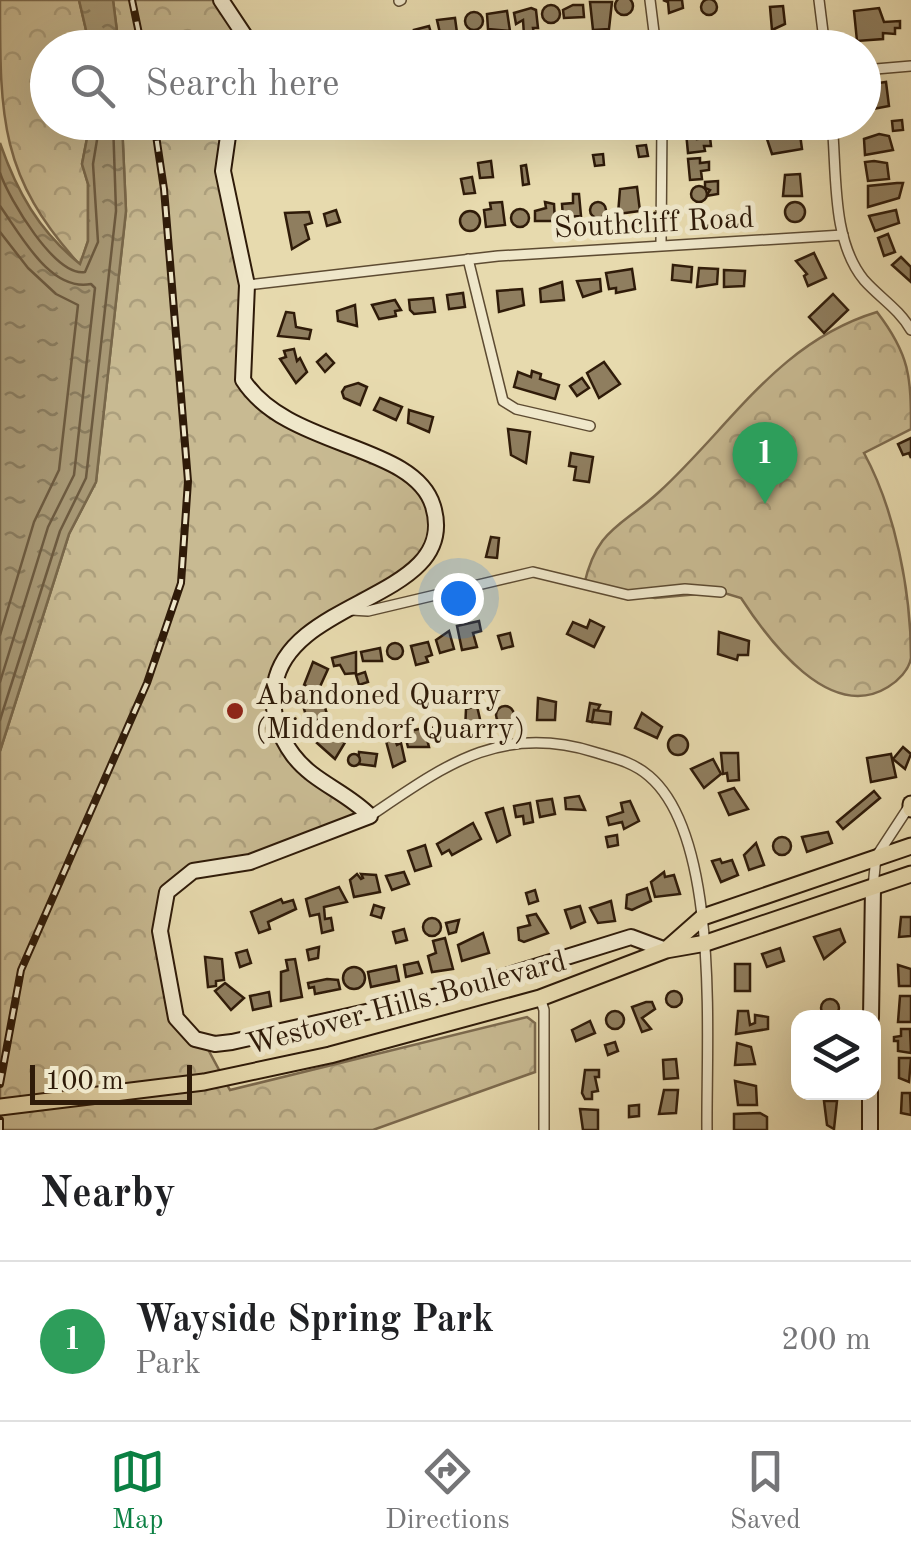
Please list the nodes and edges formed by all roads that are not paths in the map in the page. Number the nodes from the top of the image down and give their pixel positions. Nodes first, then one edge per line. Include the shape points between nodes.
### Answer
1 (221, 0) edge
2 (650, 0) edge
3 (819, 0) edge
4 (241, 30) edge
5 (654, 30) edge
6 (822, 30) edge
7 (911, 66) edge
8 (881, 69) edge
9 (227, 140) edge
10 (662, 140) edge
11 (834, 140) edge
12 (842, 235) junction
13 (661, 243) junction
14 (468, 259) junction
15 (247, 284) junction
16 (911, 330) edge
17 (590, 426) dead end
18 (722, 592) dead end
19 (344, 609) junction
20 (911, 806) edge
21 (370, 816) junction
22 (911, 846) edge
23 (876, 858) junction
24 (911, 874) edge
25 (873, 886) junction
26 (702, 918) junction
27 (706, 943) junction
28 (666, 950) junction
29 (540, 998) junction
30 (871, 1010) edge
31 (870, 1100) edge
32 (0, 1107) edge
33 (544, 1130) edge
34 (707, 1130) edge
35 (870, 1130) edge

1 - 4 street
2 - 5 street
3 - 6 street
7 - 8 street
9 - 15 street via 223,172
10 - 13 street
11 - 12 street
12 - 13 street, Southcliff Road via 755,244
12 - 16 street via 864,280
13 - 14 street, Southcliff Road
14 - 15 street, Southcliff Road
14 - 17 street via 504,401
15 - 19 street via 242,370 252,394 327,441 399,465 423,482 434,509 434,534 423,561 405,580
18 - 19 street via 685,588 628,595 533,572 368,611
19 - 21 street via 301,636 283,659 274,712 302,766
20 - 23 street
21 - 26 street via 445,766 484,749 506,742 576,746 631,763 652,778 684,837
21 - 28 street, Westover Hills Boulevard via 250,862 193,871 166,892 159,916 173,1006 187,1033 204,1042 232,1042 332,1023 632,937
22 - 23 main road, Westover Hills Boulevard
23 - 25 street
23 - 26 main road, Westover Hills Boulevard
24 - 25 main road, Westover Hills Boulevard
25 - 27 main road, Westover Hills Boulevard
25 - 30 street
26 - 27 street
26 - 28 main road, Westover Hills Boulevard
27 - 28 main road, Westover Hills Boulevard
27 - 34 street
28 - 29 main road, Westover Hills Boulevard
29 - 32 main road, Westover Hills Boulevard via 204,1082
29 - 33 street
31 - 35 street

